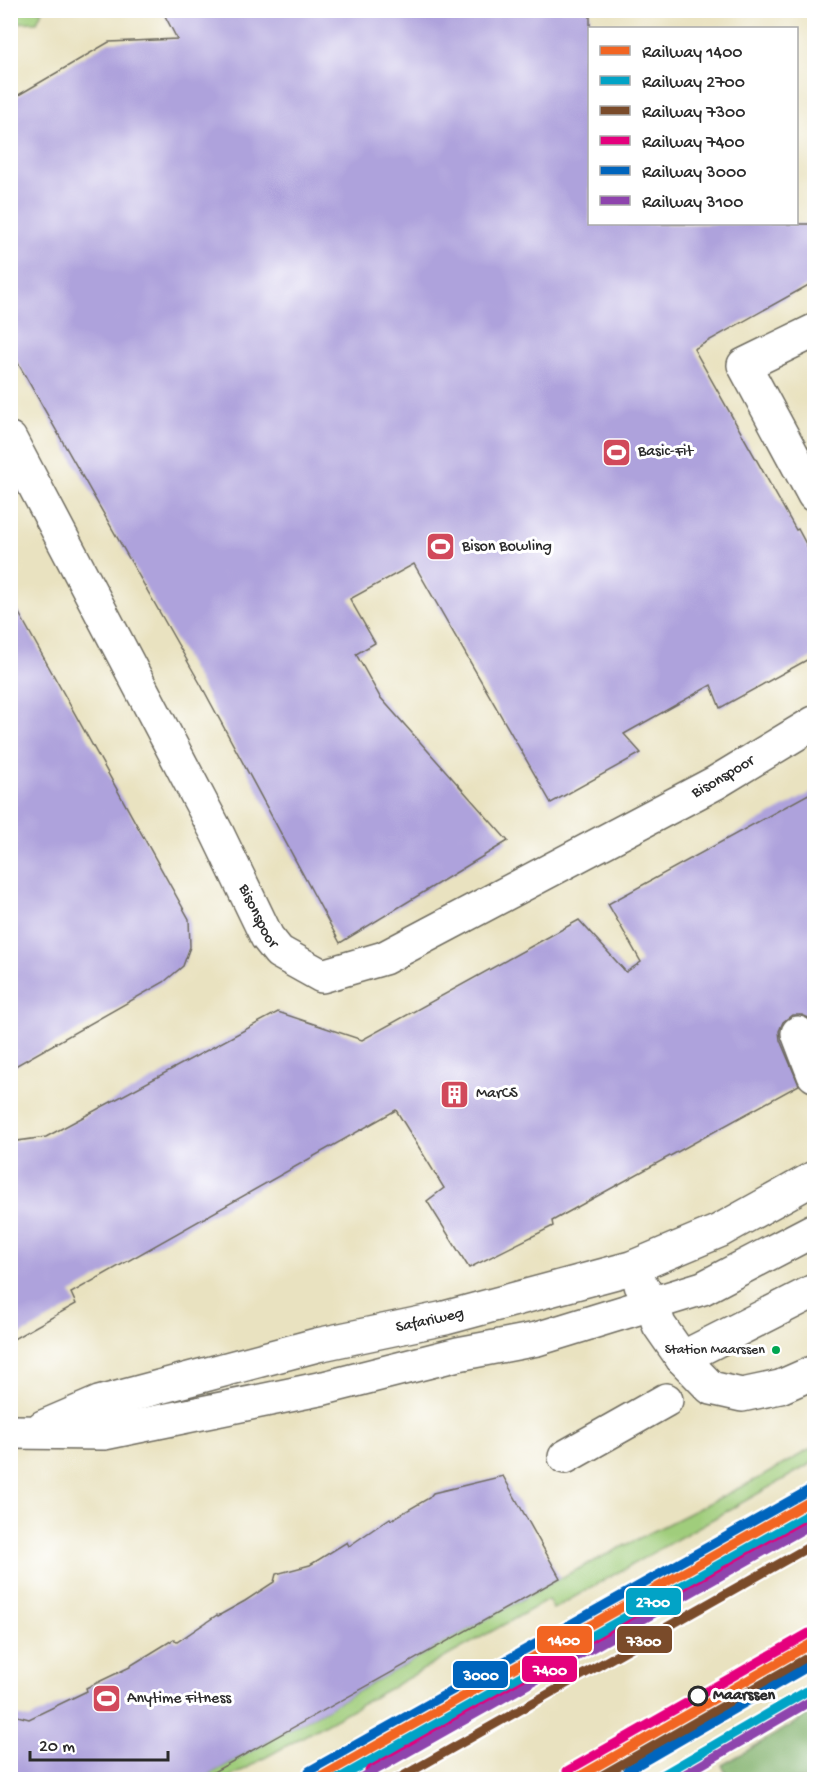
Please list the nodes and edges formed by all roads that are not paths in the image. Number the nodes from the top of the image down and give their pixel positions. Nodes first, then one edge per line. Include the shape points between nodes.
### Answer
1 (814, 331) edge
2 (10, 439) edge
3 (814, 495) edge
4 (814, 723) edge
5 (814, 1053) edge
6 (814, 1075) edge
7 (814, 1178) edge
8 (814, 1230) edge
9 (631, 1268) junction
10 (814, 1291) edge
11 (652, 1303) junction
12 (682, 1358) junction
13 (814, 1372) edge
14 (666, 1400) dead end
15 (22, 1432) edge
16 (565, 1457) dead end

1 - 3 street via 744,365
2 - 4 street, Bisonspoor via 217,833 267,937 279,952 322,976 384,958 715,783
5 - 6 street via 798,1033
7 - 9 street, Safariweg via 719,1231
8 - 11 street, Safariweg via 703,1288
9 - 11 street
9 - 15 street, Safariweg via 99,1403
10 - 12 street
11 - 12 street via 658,1325
11 - 15 street, Safariweg via 537,1339 458,1354 324,1388 104,1433
12 - 13 street via 711,1388 742,1395 780,1387
14 - 16 street

